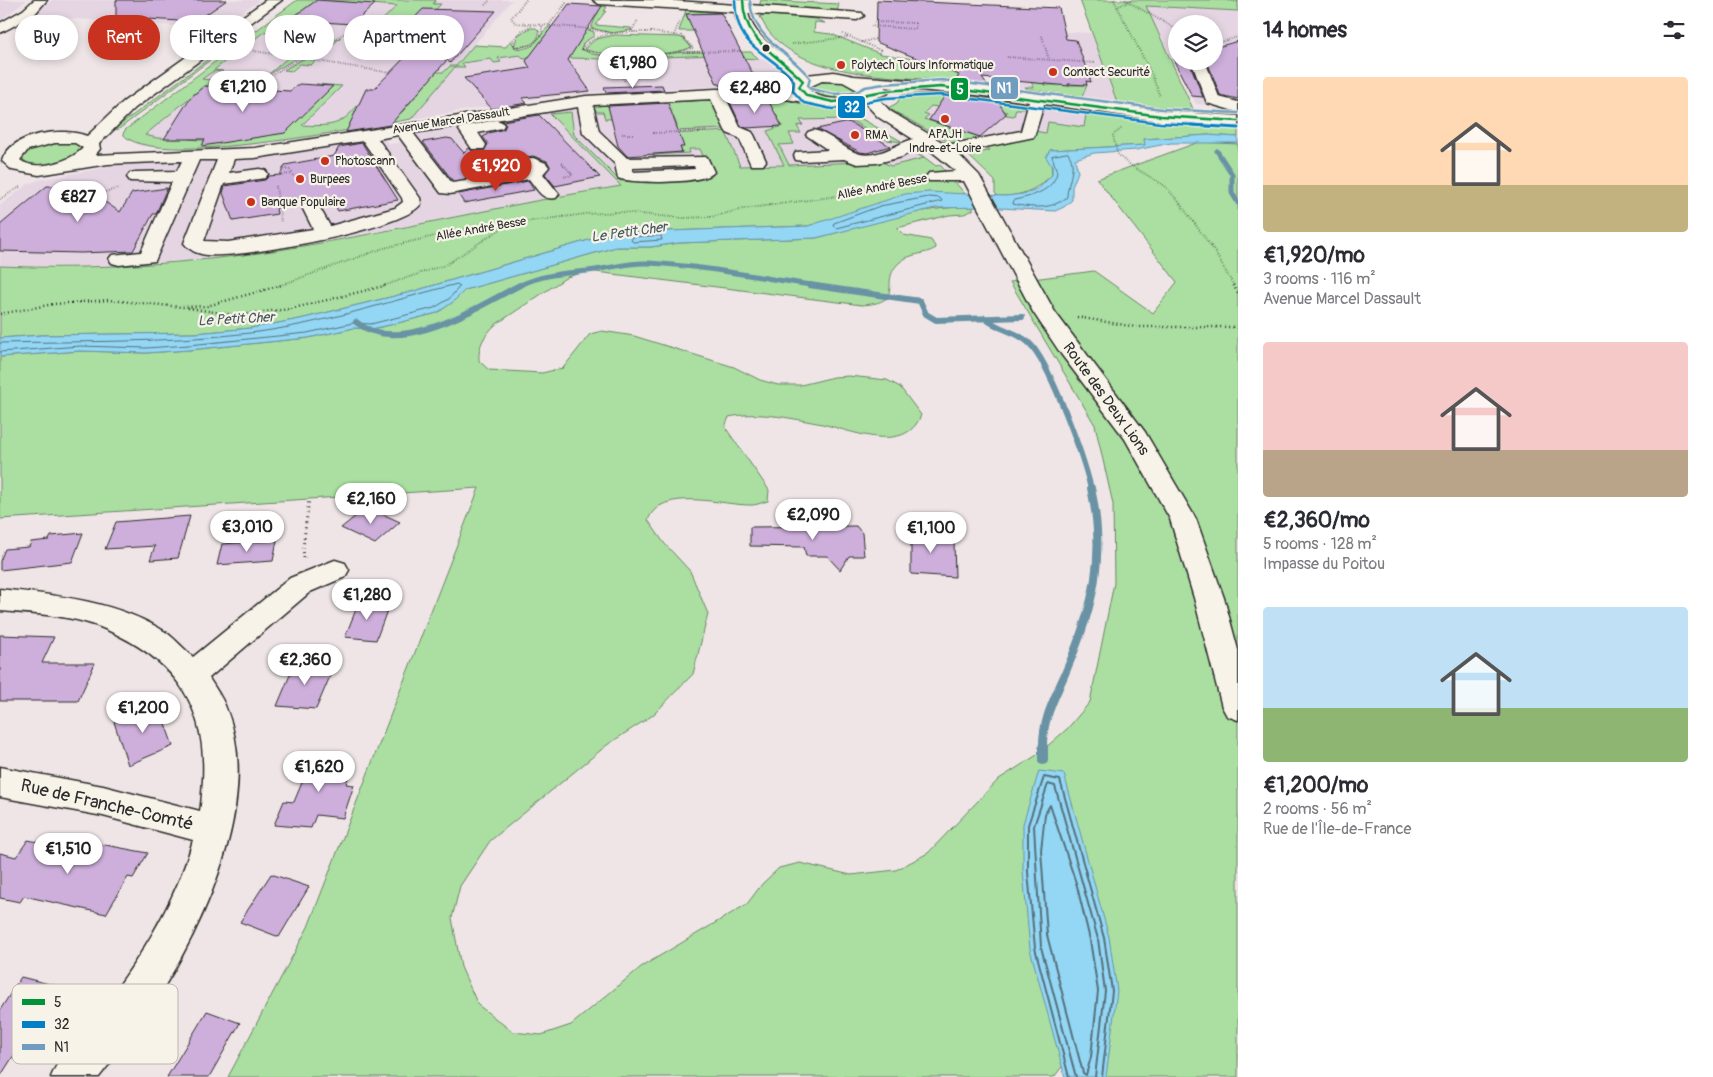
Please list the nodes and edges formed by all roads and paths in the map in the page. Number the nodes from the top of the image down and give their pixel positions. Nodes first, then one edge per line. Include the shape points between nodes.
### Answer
1 (41, 0) edge
2 (276, 0) edge
3 (490, 0) edge
4 (526, 0) edge
5 (599, 0) edge
6 (1114, 0) edge
7 (1125, 0) edge
8 (1227, 0) edge
9 (1131, 1) edge
10 (567, 2) dead end
11 (1238, 2) edge
12 (264, 4) edge
13 (742, 4) edge
14 (485, 5) dead end
15 (1117, 7) junction
16 (857, 16) dead end
17 (916, 23) dead end
18 (1168, 25) edge
19 (532, 26) junction
20 (542, 26) junction
21 (549, 26) junction
22 (0, 29) edge
23 (915, 31) dead end
24 (597, 32) junction
25 (618, 34) junction
26 (841, 34) dead end
27 (1042, 36) dead end
28 (848, 37) junction
29 (1238, 37) edge
30 (596, 38) junction
31 (875, 39) dead end
32 (1223, 41) edge
33 (862, 42) junction
34 (789, 45) dead end
35 (694, 48) junction
36 (746, 51) dead end
37 (684, 52) junction
38 (701, 52) junction
39 (879, 54) dead end
40 (612, 55) junction
41 (624, 55) junction
42 (618, 57) junction
43 (777, 57) junction
44 (1007, 57) dead end
45 (297, 60) edge
46 (312, 60) edge
47 (1048, 60) junction
48 (1096, 63) dead end
49 (646, 65) dead end
50 (644, 70) dead end
51 (1201, 70) edge
52 (617, 72) junction
53 (392, 73) dead end
54 (835, 77) junction
55 (854, 80) junction
56 (252, 86) dead end
57 (804, 86) junction
58 (941, 87) junction
59 (716, 94) junction
60 (866, 95) junction
61 (632, 97) junction
62 (586, 101) junction
63 (1162, 101) dead end
64 (833, 102) junction
65 (129, 105) junction
66 (1035, 106) junction
67 (1238, 107) edge
68 (531, 119) dead end
69 (1079, 119) dead end
70 (1238, 121) edge
71 (473, 123) junction
72 (402, 129) junction
73 (733, 130) junction
74 (908, 130) junction
75 (653, 133) dead end
76 (814, 136) dead end
77 (68, 138) junction
78 (928, 140) junction
79 (372, 141) junction
80 (1114, 143) dead end
81 (91, 145) junction
82 (478, 146) dead end
83 (4, 150) edge
84 (944, 150) junction
85 (844, 154) junction
86 (190, 155) junction
87 (802, 156) dead end
88 (701, 161) dead end
89 (757, 161) dead end
90 (68, 164) junction
91 (222, 167) junction
92 (268, 168) junction
93 (970, 175) junction
94 (185, 176) junction
95 (294, 176) dead end
96 (136, 177) joint
97 (935, 177) joint
98 (82, 180) dead end
99 (448, 189) junction
100 (550, 194) dead end
101 (91, 196) junction
102 (311, 207) dead end
103 (80, 208) dead end
104 (455, 208) dead end
105 (511, 222) junction
106 (280, 232) junction
107 (324, 232) junction
108 (119, 259) dead end
109 (1238, 293) edge
110 (182, 307) junction
111 (0, 314) edge
112 (1076, 316) dead end
113 (1238, 327) edge
114 (309, 499) dead end
115 (325, 574) joint
116 (0, 600) edge
117 (193, 674) junction
118 (1238, 707) edge
119 (0, 782) edge
120 (214, 830) junction
121 (141, 984) edge
122 (82, 1064) edge
123 (72, 1077) edge

1 - 22 street via 28,13
2 - 12 street
3 - 14 path
4 - 19 path via 511,18 516,23
5 - 13 street
6 - 15 path
7 - 9 path
8 - 11 path
9 - 15 path
9 - 18 path
10 - 21 path
12 - 65 street
13 - 16 street via 844,10
13 - 43 street via 742,19 750,33
15 - 63 path
17 - 23 path
19 - 20 path
19 - 20 path via 518,33 513,40 515,47 532,45 542,35
20 - 21 path
21 - 24 path
24 - 25 path
24 - 30 path
25 - 30 path
25 - 35 path via 651,32 680,36
26 - 28 path
27 - 47 path
28 - 33 path
28 - 34 path
29 - 32 path
30 - 40 path via 582,49
31 - 33 path
33 - 39 path via 880,50
35 - 37 path
35 - 38 path
36 - 38 path
37 - 38 path
37 - 41 path
40 - 41 path
40 - 42 path
41 - 42 path
42 - 49 path
42 - 52 path via 613,63
43 - 54 street
43 - 57 street via 797,72
44 - 47 path
45 - 56 path
46 - 53 path
47 - 48 path
50 - 52 path
51 - 67 street via 1212,100
52 - 61 path via 623,77
54 - 55 street
54 - 57 street via 816,77
55 - 58 street
55 - 60 street, Route des Deux Lions via 867,88
57 - 59 street, Avenue Marcel Dassault via 774,93
57 - 64 street, Route des Deux Lions
58 - 60 street
58 - 66 street
59 - 61 street, Avenue Marcel Dassault
59 - 73 street
60 - 64 street via 856,100
60 - 74 street, Route des Deux Lions via 884,114
61 - 62 street, Avenue Marcel Dassault
62 - 71 street, Avenue Marcel Dassault
62 - 88 street via 591,133 623,163 624,174 637,177 703,174
64 - 74 street, Route des Deux Lions via 860,108
65 - 77 street
65 - 81 street
66 - 69 street
66 - 70 street
66 - 84 street via 1025,135
68 - 71 street
71 - 72 street, Avenue Marcel Dassault
71 - 82 street via 467,132
72 - 79 street, Avenue Marcel Dassault
72 - 99 street
73 - 75 path
73 - 89 street via 746,135
74 - 78 street, Route des Deux Lions
76 - 85 street
77 - 81 street, Avenue Marcel Dassault via 81,139
77 - 83 street via 41,140
78 - 84 street, Route des Deux Lions
78 - 85 street via 877,158 856,159
79 - 91 street, Avenue Marcel Dassault
79 - 92 street
79 - 107 street via 411,198 411,206 390,218
80 - 109 path via 1117,153 1127,163 1165,186 1213,249
81 - 86 street, Avenue Marcel Dassault
81 - 90 street via 86,156
83 - 90 street via 14,165 28,169
84 - 93 street, Route des Deux Lions
85 - 87 street
86 - 90 street, Avenue Marcel Dassault
86 - 91 street, Avenue Marcel Dassault
86 - 94 street
91 - 92 street
91 - 106 street via 196,234
92 - 95 path via 290,170
92 - 106 path
93 - 97 street, Allée André Besse
93 - 118 street, Route des Deux Lions via 1044,312 1136,436 1183,519 1209,598
94 - 96 street
94 - 108 street via 148,257
96 - 101 path via 131,186
97 - 105 path, Allée André Besse via 711,217 682,218 620,212
98 - 101 path via 92,192
99 - 100 street via 536,170
99 - 104 street via 446,194
101 - 103 path
102 - 107 street
105 - 110 path, Allée André Besse via 384,248 234,301
105 - 110 path via 447,264 398,282 290,309 235,315
106 - 107 street
110 - 111 path, Allée André Besse via 109,300 54,304
112 - 113 path via 1102,324 1181,329
114 - 115 path via 303,556
115 - 117 street via 300,585
116 - 117 street via 59,605 116,620 156,641
117 - 120 street via 210,705 222,761
119 - 120 street, Rue de Franche-Comté via 103,801
120 - 121 street via 203,871
122 - 123 street

